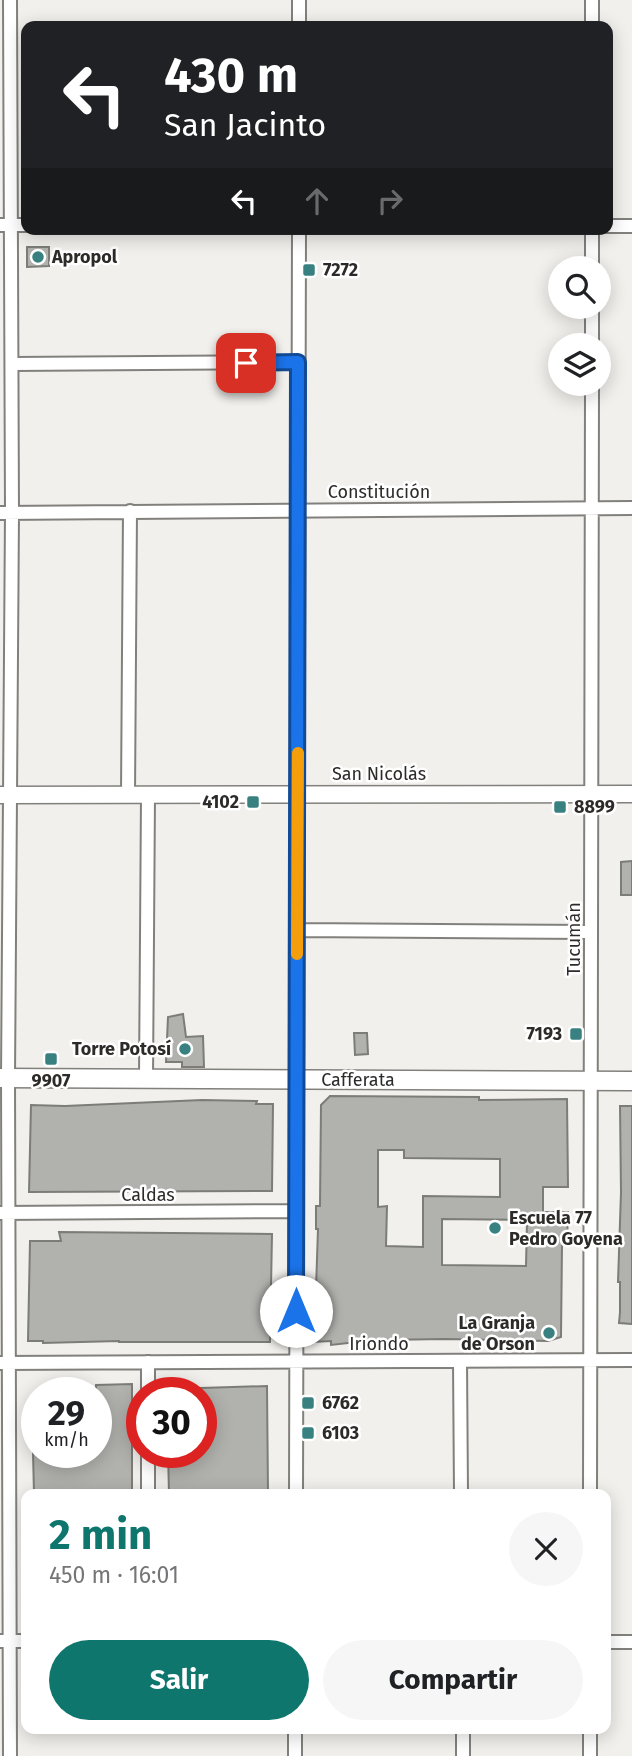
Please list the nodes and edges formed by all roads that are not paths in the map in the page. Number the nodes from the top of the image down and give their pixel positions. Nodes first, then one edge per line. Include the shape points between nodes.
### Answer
1 (10, 0) edge
2 (299, 0) edge
3 (592, 0) edge
4 (299, 21) edge
5 (592, 21) edge
6 (7, 84) edge
7 (6, 225) edge
8 (613, 226) edge
9 (632, 226) edge
10 (299, 235) edge
11 (592, 235) edge
12 (592, 256) edge
13 (298, 362) junction
14 (12, 364) junction
15 (592, 396) edge
16 (632, 508) edge
17 (592, 509) junction
18 (298, 510) junction
19 (130, 511) junction
20 (6, 513) edge
21 (6, 654) edge
22 (298, 793) junction
23 (148, 794) junction
24 (591, 794) junction
25 (632, 794) edge
26 (5, 795) edge
27 (128, 795) junction
28 (297, 930) junction
29 (591, 932) junction
30 (5, 934) edge
31 (4, 1078) edge
32 (146, 1078) junction
33 (297, 1079) junction
34 (591, 1081) junction
35 (632, 1081) edge
36 (296, 1211) junction
37 (4, 1213) edge
38 (590, 1360) junction
39 (632, 1360) edge
40 (460, 1361) junction
41 (148, 1362) junction
42 (296, 1362) junction
43 (5, 1363) edge
44 (148, 1377) edge
45 (148, 1468) edge
46 (148, 1489) edge
47 (296, 1489) edge
48 (461, 1489) edge
49 (590, 1489) edge
50 (5, 1524) edge
51 (5, 1641) edge
52 (611, 1642) edge
53 (632, 1642) edge
54 (295, 1734) edge
55 (463, 1734) edge
56 (590, 1734) edge
57 (10, 1756) edge
58 (295, 1756) edge
59 (463, 1756) edge
60 (590, 1756) edge

1 - 6 street
2 - 4 street
3 - 5 street
6 - 7 street
7 - 14 street
8 - 9 street
10 - 13 street
11 - 12 street
13 - 14 street
13 - 18 street
14 - 20 street
15 - 17 street, Tucumán
16 - 17 street, Constitución
17 - 18 street, Constitución
17 - 24 street, Tucumán
18 - 19 street, Constitución
18 - 22 street
19 - 20 street, Constitución
19 - 27 street
20 - 21 street
21 - 26 street
22 - 23 street, San Nicolás
22 - 24 street, San Nicolás
22 - 28 street
23 - 27 street, San Nicolás
23 - 32 street
24 - 25 street, San Nicolás
24 - 29 street, Tucumán
26 - 27 street, San Nicolás
26 - 30 street
28 - 29 street
28 - 33 street
29 - 34 street, Tucumán
30 - 31 street
31 - 32 main road, Cafferata
31 - 37 street
32 - 33 main road, Cafferata
33 - 34 main road, Cafferata
33 - 36 street
34 - 35 main road, Cafferata
34 - 38 street, Tucumán
36 - 37 street, Caldas
36 - 42 street
37 - 43 street
38 - 39 street, Iriondo
38 - 40 street, Iriondo
38 - 49 street, Tucumán
40 - 42 street, Iriondo
40 - 48 street
41 - 42 street, Iriondo
41 - 43 street, Iriondo
41 - 44 street
42 - 47 street
43 - 50 street
45 - 46 street
50 - 51 street
51 - 57 street
52 - 53 street
54 - 58 street
55 - 59 street
56 - 60 street

